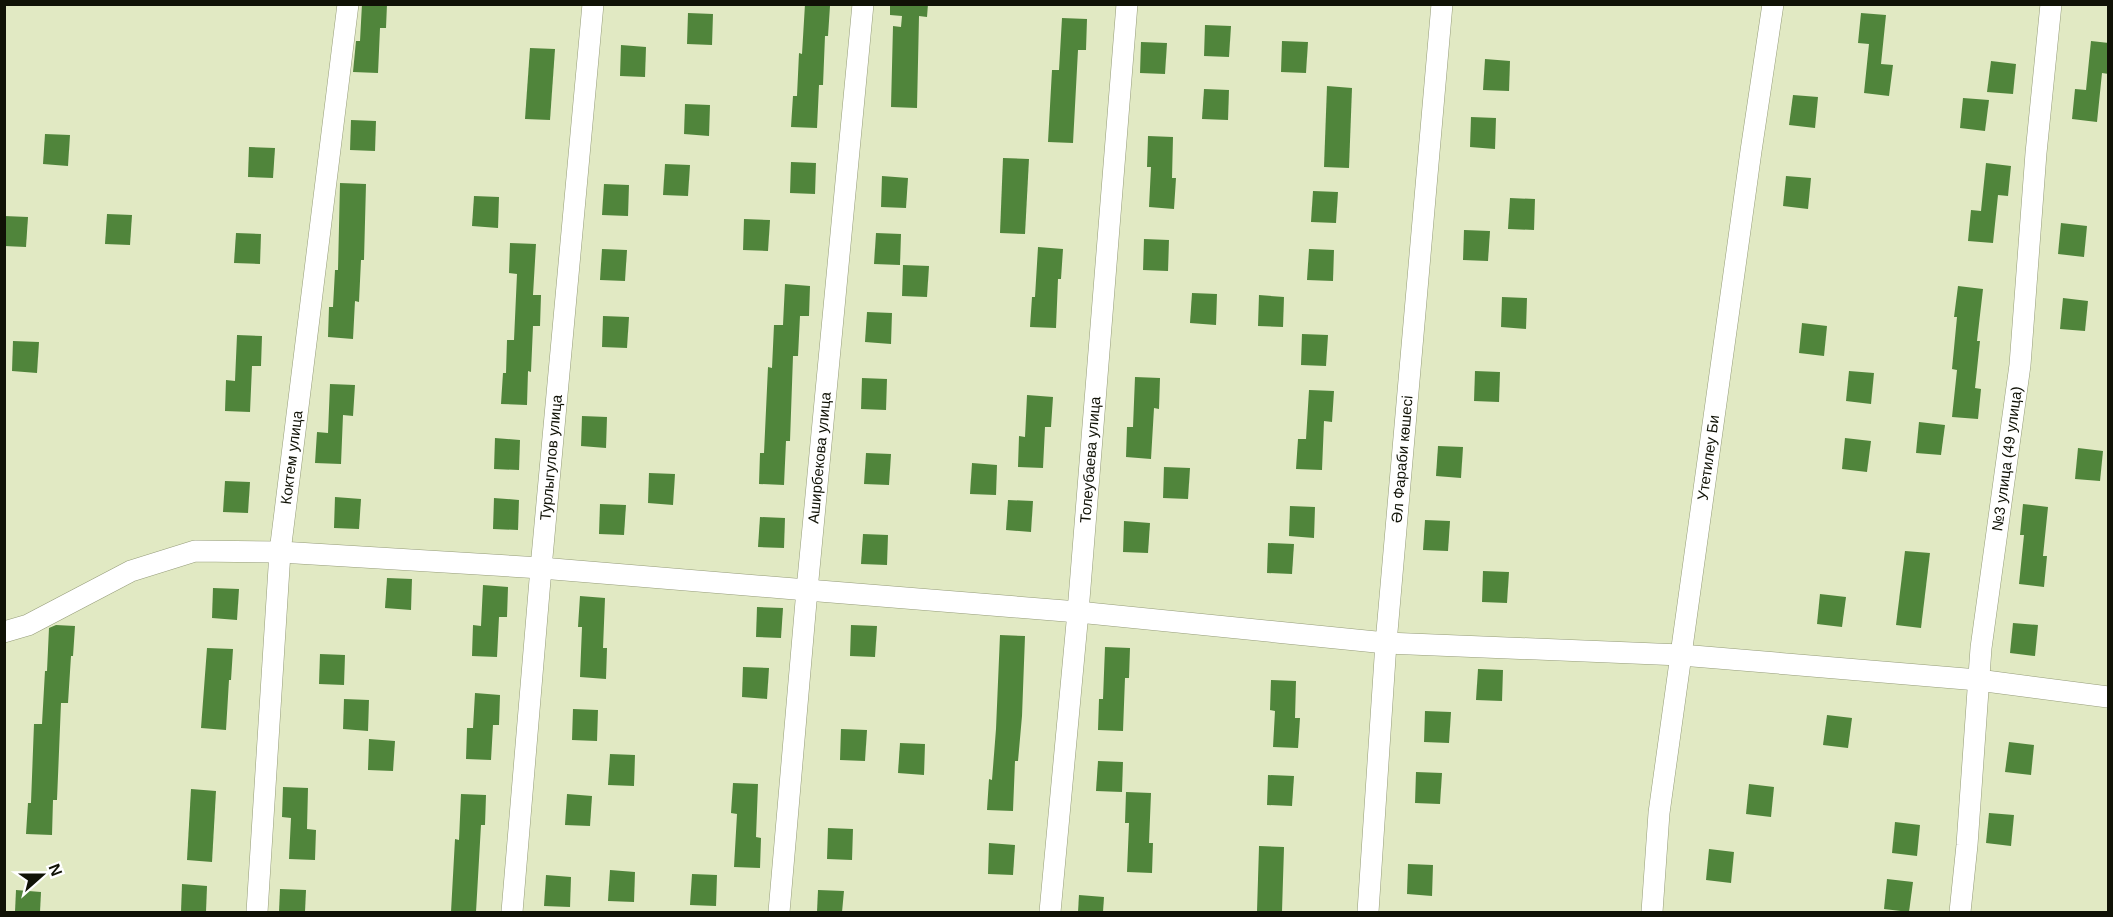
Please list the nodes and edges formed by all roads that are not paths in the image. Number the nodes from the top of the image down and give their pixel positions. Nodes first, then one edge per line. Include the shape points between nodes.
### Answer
1 (348, 4) edge
2 (593, 4) edge
3 (863, 4) edge
4 (1127, 4) edge
5 (1442, 4) edge
6 (1773, 4) edge
7 (2051, 4) edge
8 (280, 552) junction
9 (541, 568) junction
10 (807, 590) junction
11 (1078, 612) junction
12 (4, 632) edge
13 (1386, 643) junction
14 (1681, 655) junction
15 (1978, 680) junction
16 (2109, 697) edge
17 (257, 912) edge
18 (512, 912) edge
19 (779, 912) edge
20 (1050, 912) edge
21 (1368, 912) edge
22 (1652, 912) edge
23 (1960, 912) edge

1 - 8 street, Коктем улица
2 - 9 street, Турлыгулов улица
3 - 10 street, Аширбекова улица
4 - 11 street, Толеубаева улица
5 - 13 street, Әл Фараби көшесі
6 - 14 street, Утетилеу Би
7 - 15 street, №3 улица (49 улица) via 2020,365
8 - 9 street
8 - 12 street via 195,551 130,571 28,625
8 - 17 street, Коктем улица
9 - 10 street
9 - 18 street, Турлыгулов улица
10 - 11 street
10 - 19 street, Аширбекова улица
11 - 13 street
11 - 20 street, Толеубаева улица
13 - 14 street
13 - 21 street, Әл Фараби көшесі
14 - 15 street
14 - 22 street, Утетилеу Би via 1659,813
15 - 16 street
15 - 23 street, №3 улица (49 улица)

